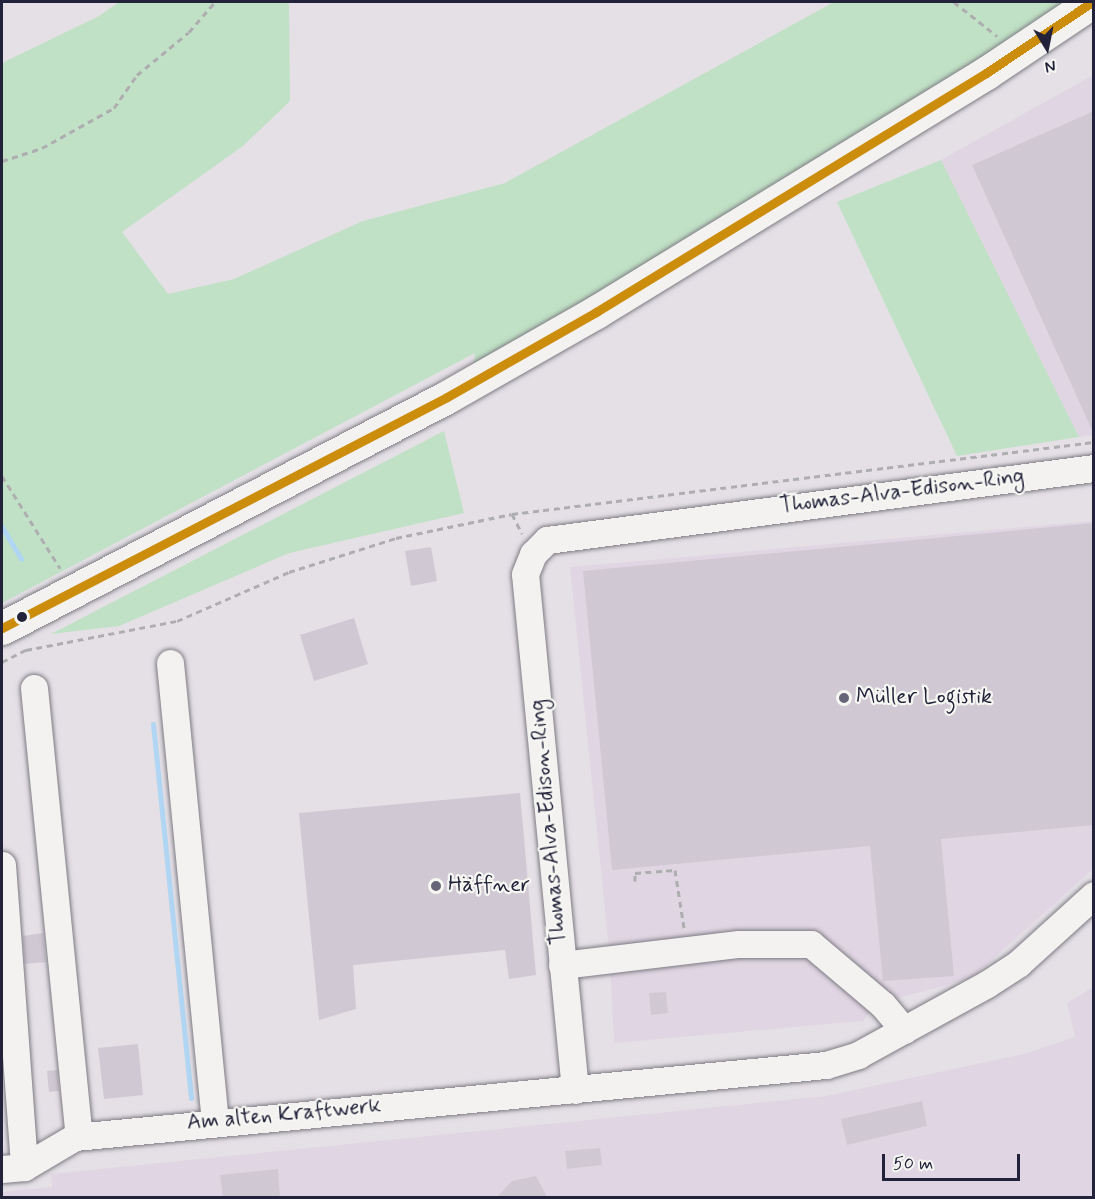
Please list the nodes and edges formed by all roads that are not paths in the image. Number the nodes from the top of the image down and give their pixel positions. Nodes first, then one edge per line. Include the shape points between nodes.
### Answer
1 (1092, 2) edge
2 (1094, 468) edge
3 (2, 628) edge
4 (170, 663) dead end
5 (34, 688) dead end
6 (2, 866) edge
7 (1094, 895) edge
8 (562, 965) junction
9 (904, 1030) junction
10 (575, 1090) junction
11 (214, 1121) junction
12 (79, 1136) junction
13 (13, 1168) edge

1 - 3 main road via 597,312 447,397
2 - 8 street, Thomas-Alva-Edison-Ring via 547,540 533,554 525,574
4 - 11 street
5 - 12 street
6 - 13 street
7 - 9 street via 1019,963
8 - 9 street via 739,944 811,944 883,1005
8 - 10 street, Thomas-Alva-Edison-Ring
9 - 10 street via 858,1055 826,1065
10 - 11 street, Am alten Kraftwerk
11 - 12 street, Am alten Kraftwerk
12 - 13 street, Am alten Kraftwerk

